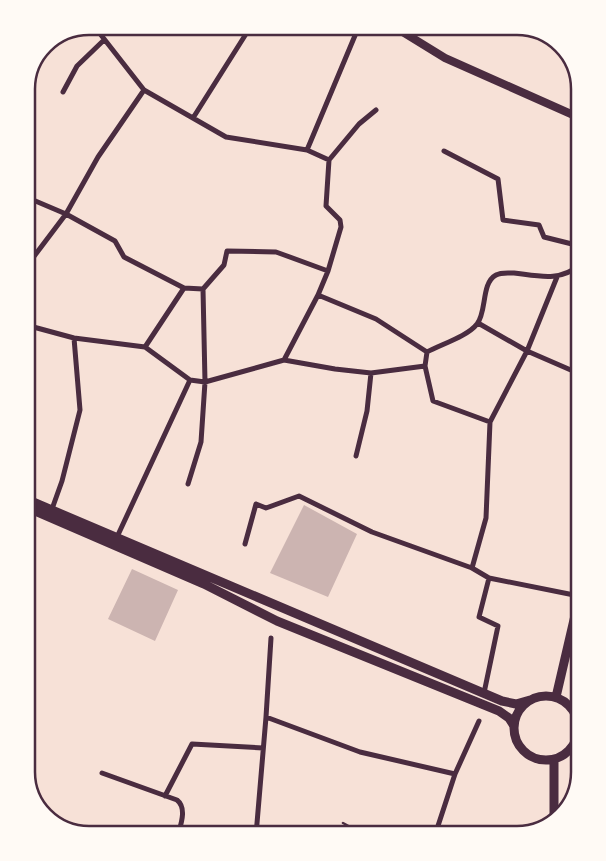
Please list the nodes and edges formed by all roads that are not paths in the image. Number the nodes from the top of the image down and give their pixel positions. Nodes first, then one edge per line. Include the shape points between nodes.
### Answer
1 (100, 35) edge
2 (245, 35) edge
3 (355, 35) edge
4 (407, 35) edge
5 (104, 40) junction
6 (144, 90) junction
7 (63, 92) dead end
8 (376, 110) dead end
9 (571, 114) edge
10 (193, 118) junction
11 (307, 150) junction
12 (444, 151) dead end
13 (328, 160) junction
14 (35, 201) edge
15 (66, 214) junction
16 (571, 244) edge
17 (35, 253) edge
18 (328, 271) junction
19 (571, 272) edge
20 (557, 277) junction
21 (184, 288) junction
22 (203, 289) junction
23 (318, 295) junction
24 (478, 323) junction
25 (35, 327) edge
26 (74, 338) junction
27 (145, 347) junction
28 (527, 351) junction
29 (428, 352) junction
30 (284, 360) junction
31 (425, 366) junction
32 (571, 370) edge
33 (371, 373) junction
34 (190, 380) junction
35 (205, 382) junction
36 (490, 422) junction
37 (356, 456) dead end
38 (188, 484) dead end
39 (35, 502) edge
40 (52, 509) junction
41 (35, 511) edge
42 (117, 537) junction
43 (245, 544) dead end
44 (472, 568) junction
45 (489, 578) junction
46 (571, 593) edge
47 (571, 633) edge
48 (271, 638) dead end
49 (484, 693) junction
50 (556, 697) junction
51 (530, 700) junction
52 (571, 708) edge
53 (266, 717) junction
54 (479, 721) dead end
55 (514, 726) junction
56 (263, 748) junction
57 (571, 750) edge
58 (554, 759) junction
59 (102, 773) dead end
60 (454, 774) junction
61 (165, 796) junction
62 (554, 811) edge
63 (179, 826) edge
64 (257, 826) edge
65 (438, 826) edge

1 - 5 street
2 - 10 street
3 - 11 street
4 - 9 street via 444,58
5 - 6 street
5 - 7 street via 78,66
6 - 10 street
6 - 15 street via 98,157
8 - 13 street via 358,124
10 - 11 street via 226,136
11 - 13 street
12 - 16 street via 498,179 503,220 539,225 544,237
13 - 18 street via 326,206 340,220 341,227
14 - 15 street
15 - 17 street
15 - 21 street via 115,241 124,257
18 - 22 street via 276,252 227,251 224,265
18 - 23 street
19 - 20 street
20 - 24 street via 497,274 490,279
20 - 28 street
21 - 22 street
21 - 27 street
22 - 35 street
23 - 29 street via 376,319
23 - 30 street
24 - 28 street
24 - 29 street via 466,334
25 - 26 street
26 - 27 street
26 - 40 street via 80,410
27 - 34 street
28 - 32 street
28 - 36 street
29 - 31 street
30 - 33 street
30 - 35 street
31 - 33 street
31 - 36 street via 433,401
33 - 37 street via 368,411
34 - 35 street
34 - 42 street
35 - 38 street via 201,442
36 - 44 street via 486,518
39 - 40 main road
40 - 42 main road
41 - 55 main road via 204,584 277,621 499,712
42 - 49 main road
43 - 44 street via 256,504 266,508 299,496 372,532
44 - 45 street
45 - 46 street
45 - 49 street via 479,617 498,626
47 - 50 main road
48 - 53 street
49 - 51 main road via 516,704
50 - 51 main road
50 - 52 main road
51 - 55 main road via 516,716
53 - 56 street
53 - 60 street via 360,752
54 - 60 street
55 - 58 main road via 515,736 526,752 544,760
56 - 61 street via 192,744
56 - 64 street
57 - 58 main road
58 - 62 main road
59 - 61 street
60 - 65 street
61 - 63 street via 182,804

